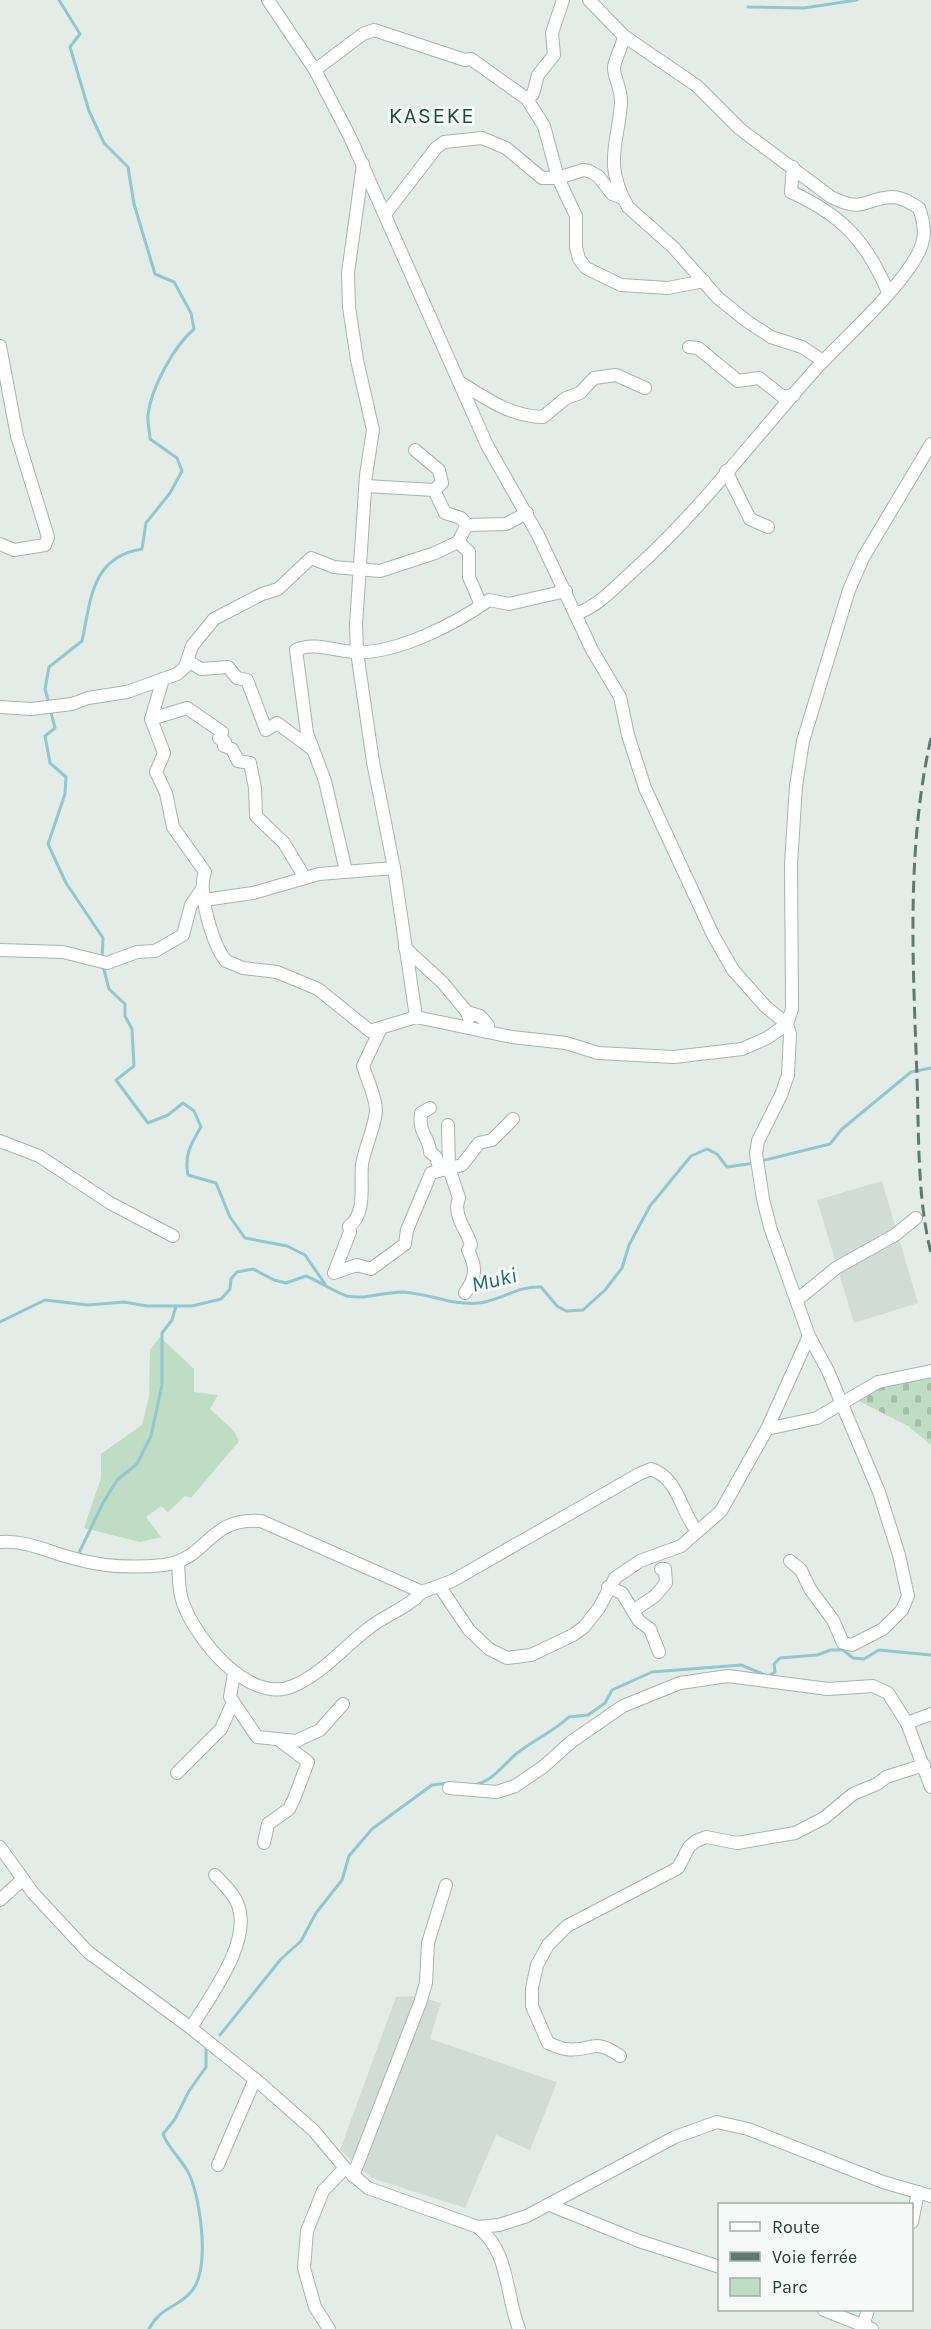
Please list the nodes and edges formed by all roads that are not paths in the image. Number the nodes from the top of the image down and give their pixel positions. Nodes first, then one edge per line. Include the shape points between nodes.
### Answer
1 (268, 0) edge
2 (563, 0) edge
3 (589, 0) edge
4 (624, 36) junction
5 (315, 70) junction
6 (527, 99) junction
7 (363, 163) junction
8 (793, 167) junction
9 (558, 178) junction
10 (623, 198) junction
11 (386, 213) junction
12 (927, 244) edge
13 (704, 281) junction
14 (888, 292) junction
15 (0, 346) edge
16 (689, 347) dead end
17 (823, 361) junction
18 (460, 382) junction
19 (645, 388) dead end
20 (794, 395) junction
21 (931, 444) edge
22 (415, 450) dead end
23 (726, 471) junction
24 (366, 486) junction
25 (434, 490) junction
26 (527, 513) junction
27 (467, 525) junction
28 (768, 527) dead end
29 (458, 542) junction
30 (1, 543) edge
31 (360, 571) junction
32 (566, 591) junction
33 (481, 605) junction
34 (576, 615) junction
35 (357, 652) junction
36 (188, 661) junction
37 (163, 679) junction
38 (0, 707) edge
39 (151, 719) junction
40 (312, 749) junction
41 (394, 868) junction
42 (346, 871) junction
43 (304, 878) junction
44 (203, 895) junction
45 (405, 948) junction
46 (0, 950) edge
47 (468, 1012) junction
48 (416, 1017) junction
49 (787, 1024) junction
50 (472, 1029) junction
51 (380, 1030) junction
52 (487, 1032) junction
53 (430, 1108) dead end
54 (513, 1119) dead end
55 (448, 1125) dead end
56 (0, 1141) edge
57 (445, 1169) junction
58 (916, 1218) dead end
59 (173, 1236) dead end
60 (465, 1293) dead end
61 (797, 1300) junction
62 (809, 1335) junction
63 (931, 1371) edge
64 (840, 1402) junction
65 (767, 1429) junction
66 (696, 1530) junction
67 (0, 1542) edge
68 (790, 1561) dead end
69 (178, 1562) junction
70 (661, 1569) dead end
71 (440, 1587) junction
72 (608, 1587) junction
73 (422, 1592) junction
74 (633, 1611) junction
75 (659, 1652) dead end
76 (234, 1672) junction
77 (233, 1702) junction
78 (343, 1704) dead end
79 (931, 1714) edge
80 (907, 1723) junction
81 (278, 1739) junction
82 (924, 1765) junction
83 (177, 1773) dead end
84 (931, 1787) edge
85 (449, 1788) dead end
86 (264, 1843) dead end
87 (0, 1847) edge
88 (215, 1875) dead end
89 (23, 1879) junction
90 (446, 1885) dead end
91 (0, 1900) edge
92 (191, 2028) junction
93 (620, 2055) dead end
94 (255, 2079) junction
95 (218, 2165) dead end
96 (349, 2172) junction
97 (918, 2192) junction
98 (931, 2196) edge
99 (550, 2205) junction
100 (913, 2217) edge
101 (478, 2227) junction
102 (718, 2266) edge
103 (827, 2311) edge
104 (868, 2311) edge
105 (867, 2327) edge
106 (329, 2329) edge
107 (519, 2329) edge

1 - 5 street
2 - 6 street via 552,33 554,55 538,75 533,94
3 - 4 street
4 - 8 street via 697,86 740,129
4 - 10 street via 614,68 621,104 612,153
5 - 6 street via 374,30 471,59
5 - 7 street
6 - 9 street via 544,126
7 - 11 street
7 - 24 street via 348,273 357,360 373,430
8 - 12 street via 845,204 864,206 892,197 920,208
8 - 14 street via 791,192 820,205 845,224 868,251
9 - 10 street via 589,171 612,194
9 - 11 street via 542,178 506,148 482,138 444,142
9 - 13 street via 576,216 576,247 586,268 621,285 668,288
10 - 13 street
11 - 18 street
12 - 14 street
13 - 17 street via 718,298 763,332 783,343 802,346
14 - 17 street
15 - 30 street via 17,436 48,541 21,550
16 - 20 street via 698,348 738,381 759,378 783,397
17 - 20 street
18 - 19 street via 494,404 524,416 543,417 566,398 580,393 594,378 616,375
18 - 26 street via 487,445
20 - 23 street
21 - 49 street via 862,558 803,741 793,820 794,979
22 - 25 street via 439,470 442,483
23 - 28 street via 750,519
23 - 34 street via 654,553 599,603
24 - 25 street
24 - 31 street
25 - 27 street via 445,513 461,518
26 - 27 street via 506,524
26 - 32 street
27 - 29 street
29 - 31 street via 412,562 380,571
29 - 33 street via 469,552 469,577
31 - 35 street
31 - 36 street via 311,558 278,589 214,619 192,646
32 - 33 street via 509,604 489,600
32 - 34 street
33 - 35 street via 416,640
34 - 49 street via 620,697 645,788 713,935 733,970
35 - 40 street via 312,646 296,650
35 - 41 street
36 - 37 street via 177,674
36 - 40 street via 201,669 228,667 237,678 247,680 266,730 277,723
37 - 38 street via 117,695 72,704 31,709
37 - 39 street
39 - 43 street via 187,708 222,732 219,738 224,746 232,749 238,761 250,763 256,816 284,843
39 - 44 street via 164,753 156,772 166,793 173,826 205,872
40 - 42 street via 325,781
41 - 42 street
41 - 45 street
42 - 43 street
43 - 44 street via 253,893
44 - 46 street via 191,906 183,935 155,951 137,952 107,963 63,952
44 - 51 street via 209,924 226,961 243,968 277,972 318,989 363,1028
45 - 47 street
45 - 48 street
47 - 50 street
47 - 52 street via 480,1016 488,1025
48 - 50 street
48 - 51 street
49 - 52 street via 742,1049 674,1057 598,1053 566,1043
49 - 61 street via 788,1075 756,1153 770,1227
50 - 52 street
51 - 57 street via 363,1066 376,1110 362,1164 360,1204 348,1226 350,1232 334,1273 357,1265 371,1269 405,1244 431,1173
53 - 57 street via 421,1113 423,1136 430,1152
54 - 57 street via 492,1140 480,1143 462,1165
55 - 57 street
56 - 59 street via 39,1156 110,1203
57 - 60 street via 459,1198 456,1204 474,1262 475,1278
58 - 61 street via 895,1235 836,1268
61 - 62 street
62 - 64 street
62 - 65 street
63 - 64 street via 878,1382
64 - 65 street via 806,1422
64 - 68 street via 879,1492 908,1596 902,1610 883,1629 852,1645 843,1643 801,1570
65 - 66 street via 721,1511
66 - 71 street via 684,1514 669,1479 651,1469
66 - 72 street via 681,1546 640,1562
67 - 69 street via 26,1544 76,1559 124,1567
69 - 73 street via 233,1522 261,1521
69 - 76 street via 182,1599 188,1614
70 - 74 street via 665,1569 666,1583
71 - 72 street via 469,1630 489,1649 507,1658 531,1655 573,1635 599,1608
71 - 73 street
72 - 74 street via 621,1593
73 - 76 street via 293,1686 277,1690 242,1679
74 - 75 street via 650,1629
76 - 77 street via 230,1697
77 - 81 street via 257,1737
77 - 83 street via 221,1729
78 - 81 street via 320,1730 296,1741
79 - 80 street
80 - 82 street
80 - 85 street via 888,1693 873,1686 828,1689 728,1676 711,1678 680,1683 623,1706 515,1786 497,1792
81 - 86 street via 308,1762 289,1809 268,1824
82 - 84 street
82 - 93 street via 885,1777 795,1833 737,1843 706,1837 696,1841 678,1868 567,1926 548,1945 537,1965 532,2006 548,2043 567,2050 596,2044
87 - 89 street
88 - 92 street via 238,1904 240,1938
89 - 91 street
89 - 92 street via 88,1952
90 - 96 street via 430,1931 426,1983 420,2003
92 - 94 street
94 - 95 street
94 - 96 street via 314,2131
96 - 101 street via 375,2192
96 - 106 street via 322,2191 307,2231 304,2268 315,2307
97 - 98 street
97 - 99 street via 748,2129 717,2122 675,2137
97 - 100 street
99 - 101 street via 512,2222
99 - 102 street via 639,2241
101 - 107 street via 501,2255
103 - 105 street
104 - 105 street

